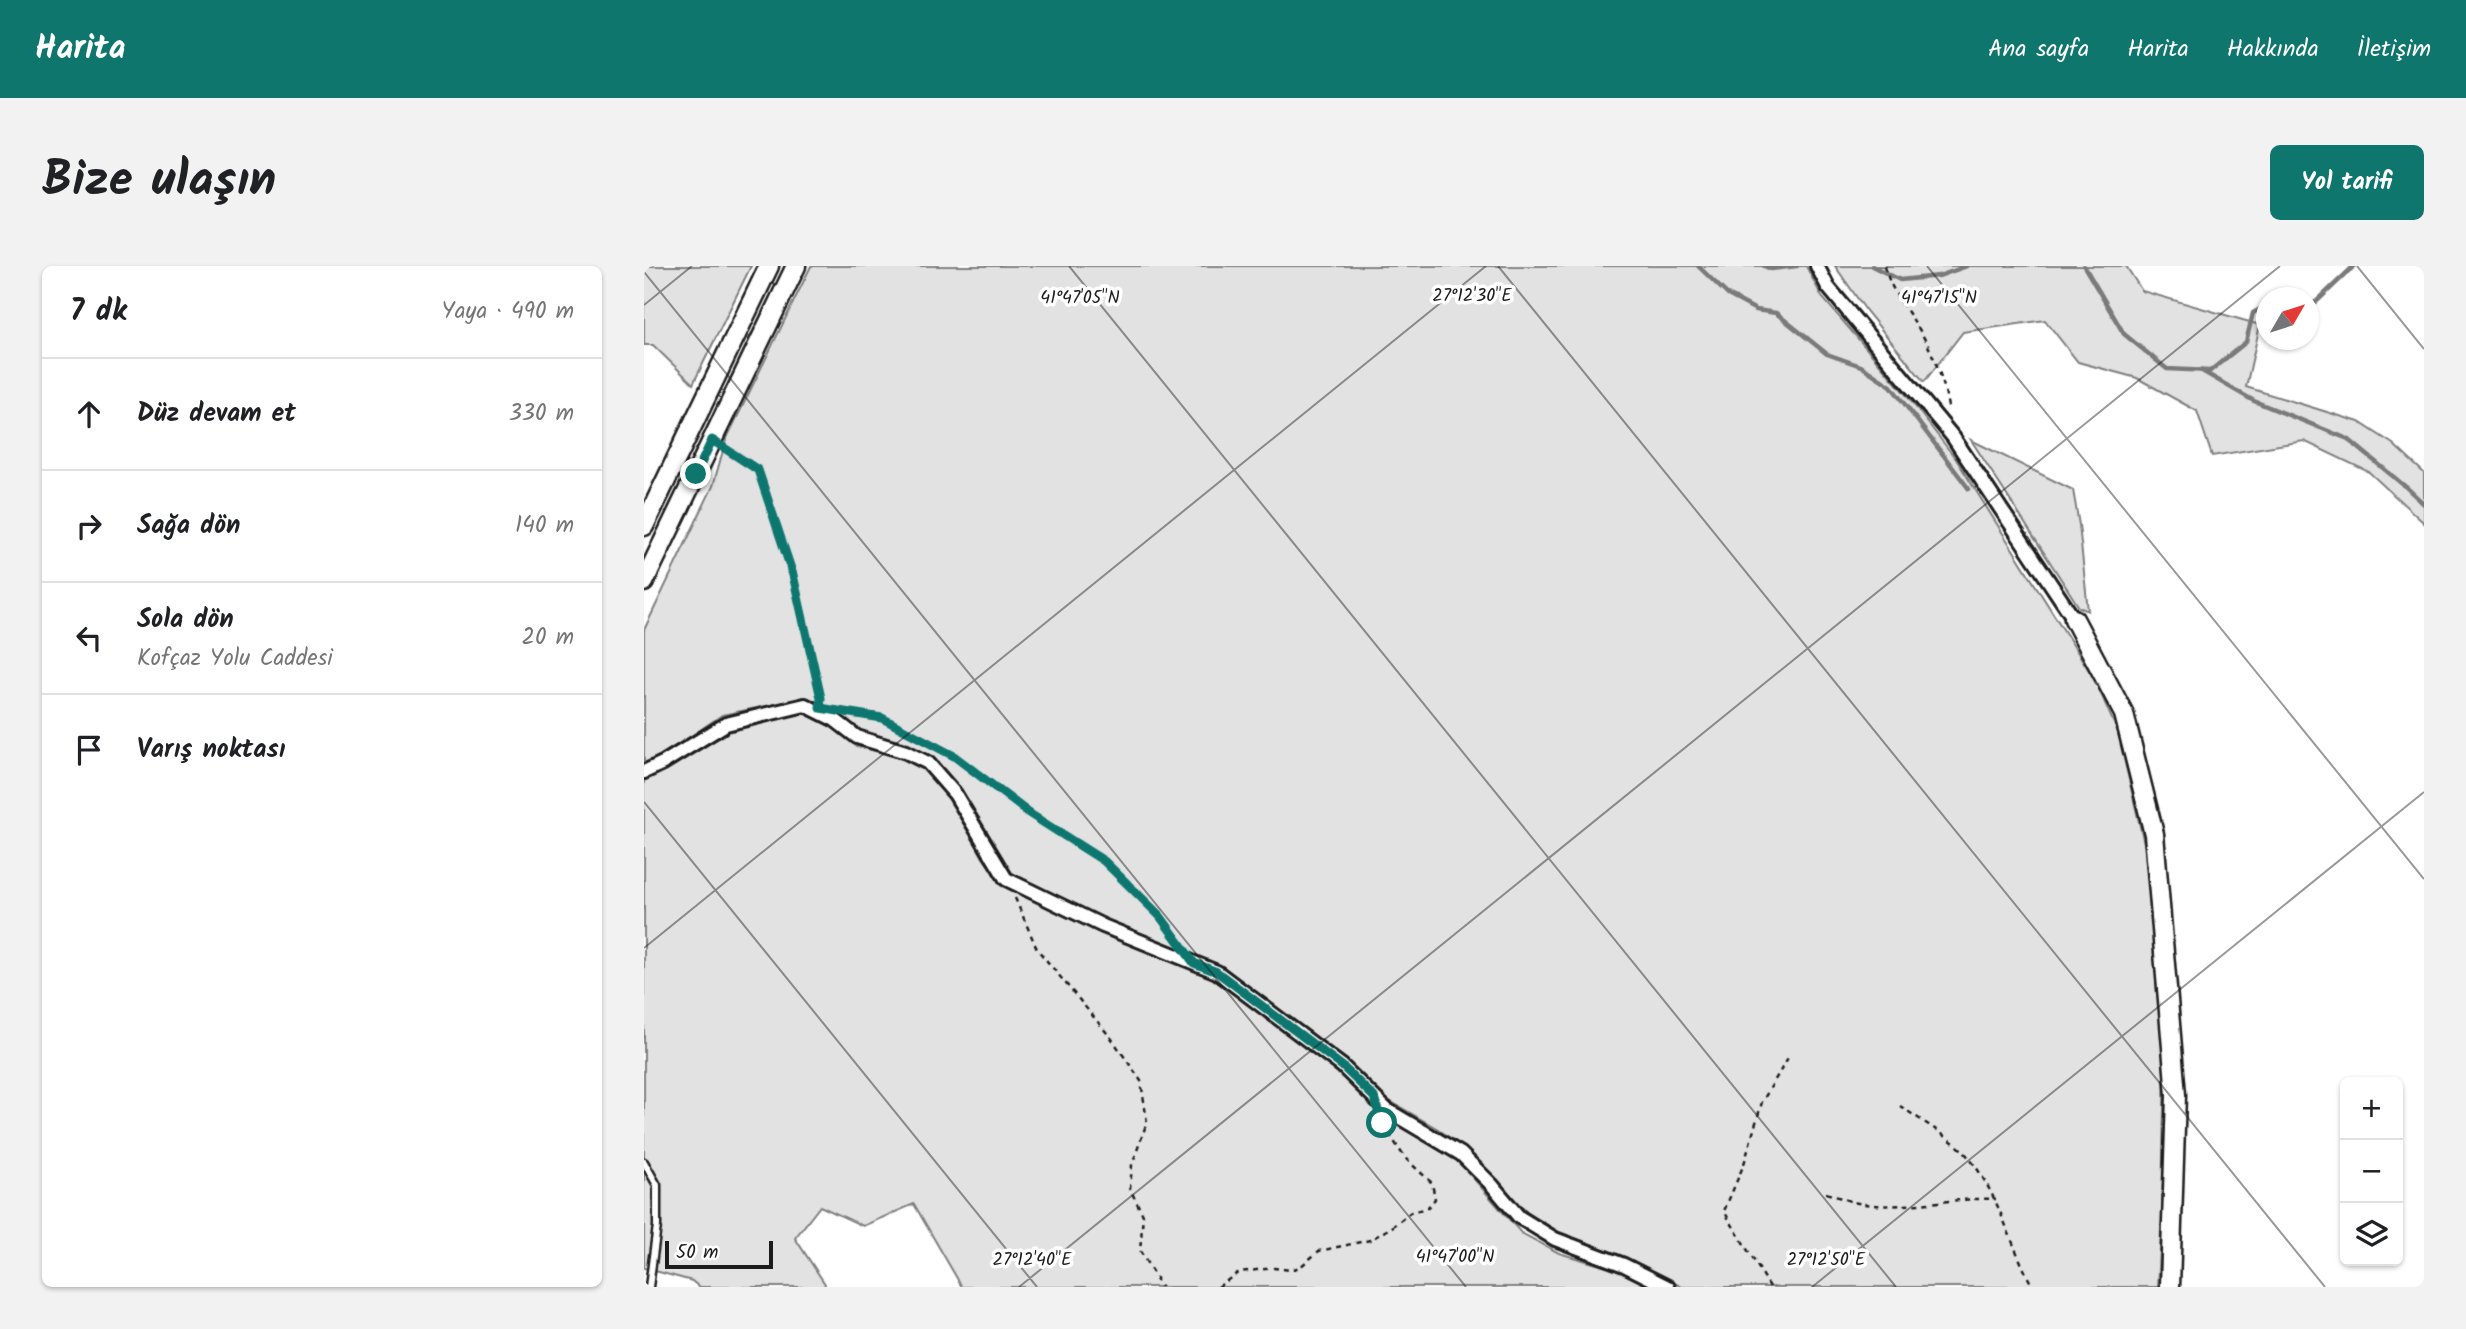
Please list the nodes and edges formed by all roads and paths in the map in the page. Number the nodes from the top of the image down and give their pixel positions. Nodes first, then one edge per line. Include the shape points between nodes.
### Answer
1 (769, 266) edge
2 (796, 266) edge
3 (1817, 266) edge
4 (1885, 266) edge
5 (1950, 433) junction
6 (712, 440) junction
7 (644, 526) edge
8 (644, 582) edge
9 (2074, 618) joint
10 (805, 705) junction
11 (845, 712) dead end
12 (644, 772) edge
13 (1006, 879) junction
14 (1194, 963) junction
15 (1789, 1056) dead end
16 (1900, 1106) dead end
17 (1382, 1123) dead end
18 (644, 1162) edge
19 (1826, 1193) dead end
20 (1996, 1199) junction
21 (649, 1287) edge
22 (1161, 1287) edge
23 (1218, 1287) edge
24 (1668, 1287) edge
25 (1770, 1287) edge
26 (2033, 1287) edge
27 (2170, 1287) edge

1 - 7 street
2 - 6 street
3 - 5 street via 1828,287
4 - 5 path via 1947,391
5 - 9 street
6 - 8 street
6 - 10 path via 758,470 793,575 821,698 820,708
9 - 27 street via 2124,714 2154,834 2176,1095
10 - 12 street via 726,724
10 - 13 street via 857,737 928,764 956,794
11 - 14 path via 882,718 954,756 1030,814 1104,861 1160,916
13 - 14 street
13 - 22 path via 1037,949 1141,1081 1147,1122 1132,1165 1130,1189 1143,1215 1140,1251
14 - 24 street via 1217,972 1342,1066 1387,1110 1461,1154 1519,1217 1555,1239
15 - 25 path via 1762,1102 1724,1211
16 - 20 path via 1965,1152
17 - 23 path via 1405,1158 1432,1183 1435,1199 1427,1208 1412,1212 1370,1240 1319,1251 1300,1267 1239,1272
18 - 21 lane via 657,1185
19 - 20 path via 1859,1203 1886,1204
20 - 26 path

